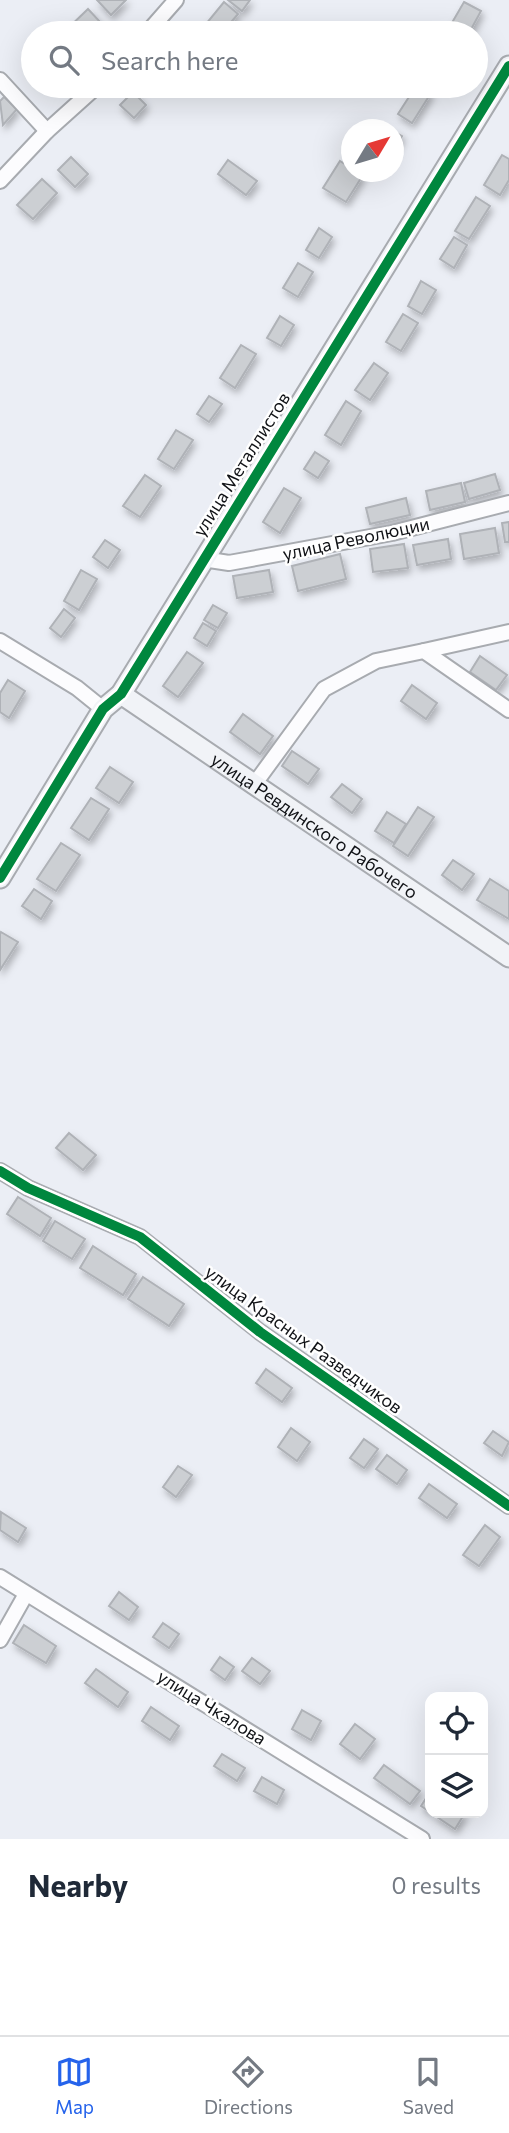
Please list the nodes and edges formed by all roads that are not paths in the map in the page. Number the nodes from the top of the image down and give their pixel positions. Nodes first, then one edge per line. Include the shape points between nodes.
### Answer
1 (176, 0) edge
2 (158, 21) edge
3 (509, 66) edge
4 (0, 80) edge
5 (84, 98) edge
6 (47, 131) junction
7 (0, 181) edge
8 (509, 503) edge
9 (203, 559) junction
10 (509, 632) edge
11 (0, 641) edge
12 (424, 651) junction
13 (121, 694) junction
14 (103, 709) junction
15 (509, 710) edge
16 (253, 786) junction
17 (0, 878) edge
18 (509, 957) edge
19 (0, 1171) edge
20 (509, 1506) edge
21 (0, 1577) edge
22 (26, 1594) junction
23 (0, 1640) edge
24 (422, 1839) edge

1 - 2 street
3 - 9 street, улица Металлистов
4 - 6 street
5 - 6 street
6 - 7 street
8 - 9 street, улица Революции via 392,533 229,563
9 - 13 street, улица Металлистов
10 - 12 street
11 - 14 street
12 - 15 street
12 - 16 street via 376,661 324,689
13 - 14 street, улица Металлистов
13 - 16 street, улица Ревдинского Рабочего
14 - 17 street, улица Металлистов
16 - 18 street, улица Ревдинского Рабочего
19 - 20 street, улица Красных Разведчиков via 140,1237 260,1332
21 - 22 street, улица Чкалова
22 - 23 street
22 - 24 street, улица Чкалова

